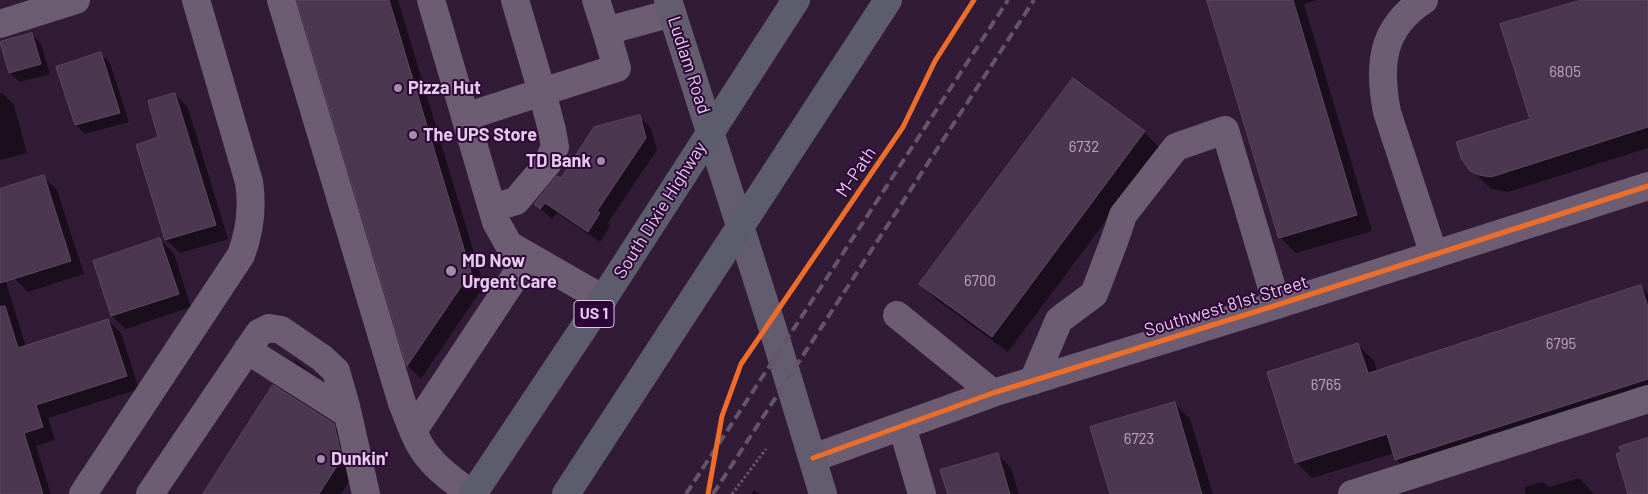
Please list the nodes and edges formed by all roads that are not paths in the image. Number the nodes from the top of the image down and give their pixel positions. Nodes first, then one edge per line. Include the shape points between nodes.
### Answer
1 (76, 0) edge
2 (196, 0) edge
3 (281, 0) edge
4 (431, 0) edge
5 (515, 0) edge
6 (596, 0) edge
7 (796, 0) edge
8 (888, 0) edge
9 (1424, 0) edge
10 (670, 6) edge
11 (0, 24) edge
12 (606, 31) junction
13 (542, 92) junction
14 (465, 116) junction
15 (710, 131) junction
16 (1648, 186) edge
17 (492, 208) junction
18 (740, 226) junction
19 (1434, 255) junction
20 (528, 257) junction
21 (603, 299) junction
22 (1277, 305) junction
23 (897, 315) dead end
24 (257, 339) junction
25 (1033, 381) junction
26 (993, 393) junction
27 (1648, 399) edge
28 (345, 404) junction
29 (902, 426) junction
30 (413, 431) junction
31 (813, 458) junction
32 (83, 494) edge
33 (150, 494) edge
34 (366, 494) edge
35 (472, 494) edge
36 (566, 494) edge
37 (823, 494) edge
38 (922, 494) edge
39 (1352, 494) edge

1 - 11 street
2 - 32 street via 249,182 250,228 240,255
3 - 30 street via 402,404
4 - 14 street
5 - 13 street
6 - 12 street
7 - 15 highway, South Dixie Highway / US 1
8 - 18 highway
9 - 19 street via 1396,24 1386,45 1383,91
10 - 12 street
10 - 15 main road, Ludlam Road
12 - 13 street via 617,68
13 - 14 street
13 - 17 street via 555,147 547,164 516,201
14 - 17 street
15 - 18 main road, Ludlam Road
15 - 21 highway, South Dixie Highway / US 1
16 - 19 street, Southwest 81st Street
17 - 20 street via 509,245
18 - 31 main road, Ludlam Road
18 - 36 highway
19 - 22 street, Southwest 81st Street
20 - 21 street
20 - 30 street
21 - 35 highway, South Dixie Highway / US 1
22 - 25 street, Southwest 81st Street
22 - 25 street via 1225,130 1176,147 1123,215 1094,294 1059,320
23 - 26 street
24 - 28 street
24 - 28 street via 281,330 322,358 336,371
24 - 33 street
25 - 26 street, Southwest 81st Street
26 - 29 street, Southwest 81st Street
27 - 39 street
28 - 34 street
29 - 31 street, Southwest 81st Street
29 - 38 street
30 - 35 street via 428,458
31 - 37 main road, Ludlam Road

